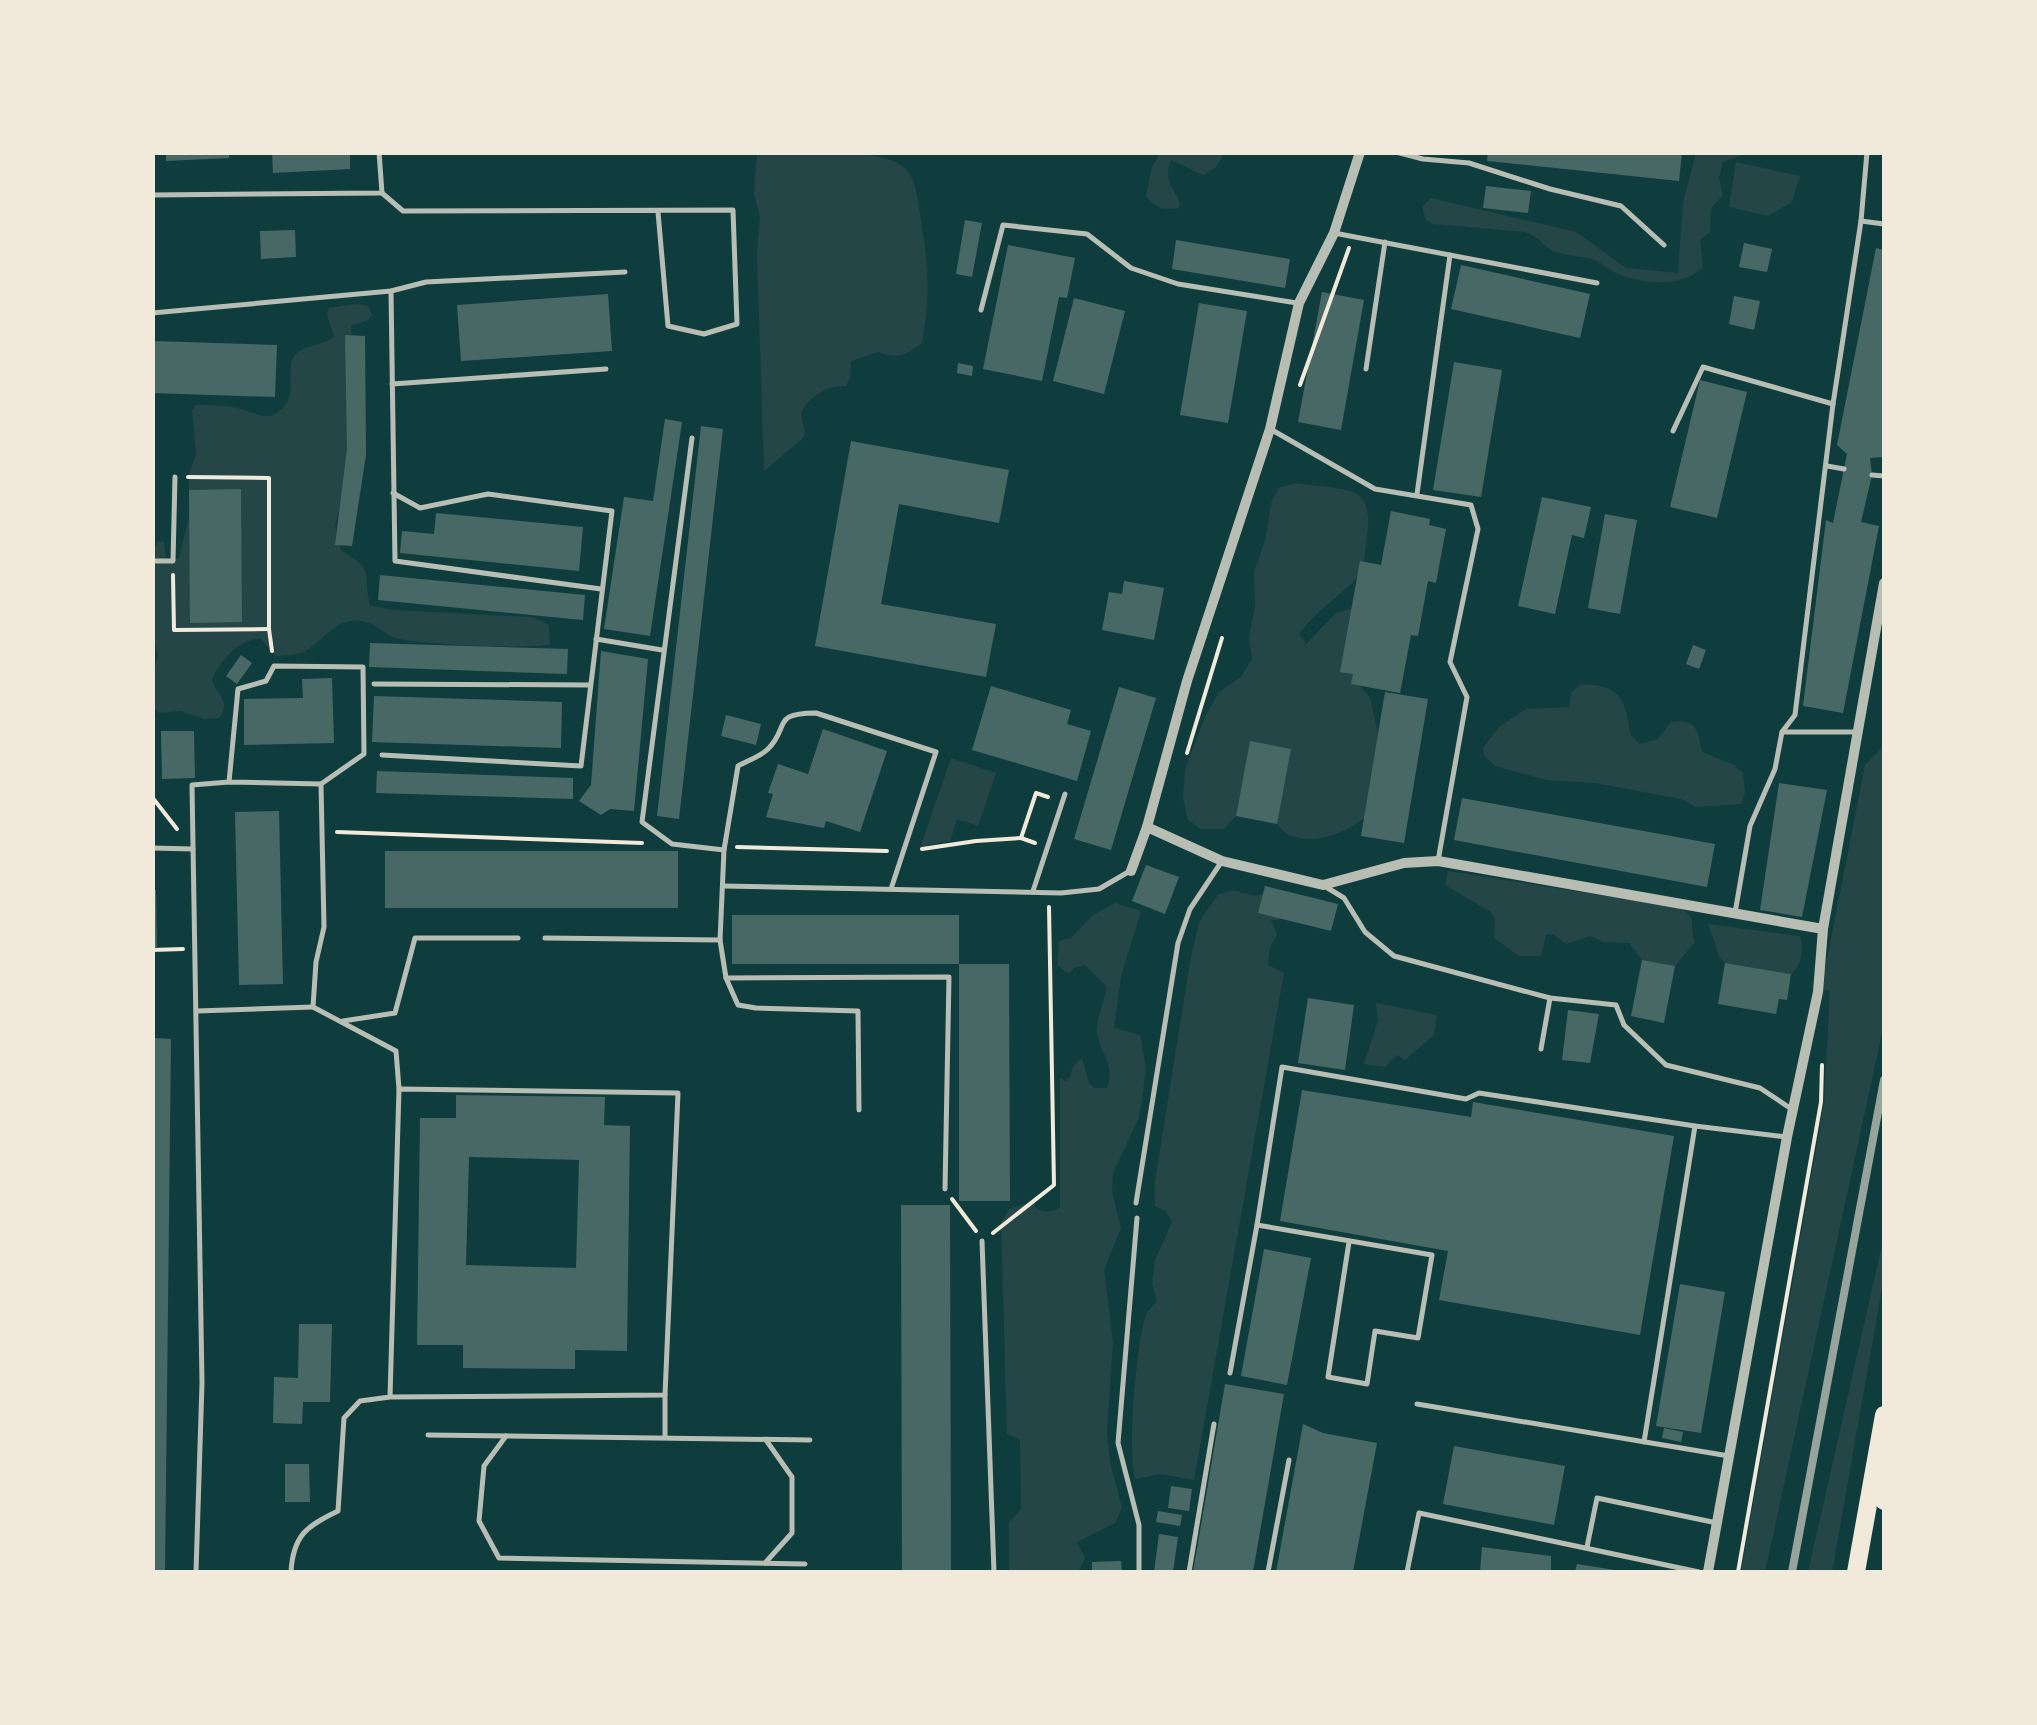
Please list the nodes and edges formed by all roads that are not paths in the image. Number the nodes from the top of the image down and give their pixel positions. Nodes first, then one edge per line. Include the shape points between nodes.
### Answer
1 (379, 152) edge
2 (1360, 152) edge
3 (1396, 152) edge
4 (1867, 152) edge
5 (1424, 156) edge
6 (382, 193) junction
7 (152, 195) edge
8 (658, 212) junction
9 (1861, 222) junction
10 (1884, 224) edge
11 (1334, 232) junction
12 (1385, 242) junction
13 (1664, 245) dead end
14 (1450, 254) junction
15 (625, 272) dead end
16 (1597, 282) dead end
17 (391, 292) junction
18 (1298, 303) junction
19 (982, 310) dead end
20 (152, 313) edge
21 (606, 369) dead end
22 (1366, 369) dead end
23 (392, 384) junction
24 (1833, 404) junction
25 (1270, 429) junction
26 (1672, 431) dead end
27 (692, 438) dead end
28 (1827, 466) junction
29 (1844, 469) dead end
30 (1872, 475) dead end
31 (1884, 476) edge
32 (175, 478) road end
33 (393, 493) junction
34 (1417, 494) junction
35 (152, 561) edge
36 (1884, 583) edge
37 (601, 589) junction
38 (596, 639) junction
39 (663, 650) junction
40 (374, 684) dead end
41 (589, 685) junction
42 (1782, 732) junction
43 (1858, 732) junction
44 (382, 755) dead end
45 (229, 782) junction
46 (322, 784) junction
47 (1064, 798) road end
48 (1147, 827) junction
49 (152, 848) edge
50 (193, 848) junction
51 (724, 848) junction
52 (1438, 860) junction
53 (1222, 861) junction
54 (1131, 871) joint
55 (1323, 885) junction
56 (723, 886) junction
57 (891, 889) junction
58 (1032, 891) junction
59 (1734, 913) junction
60 (1823, 929) junction
61 (518, 938) dead end
62 (545, 938) dead end
63 (720, 940) junction
64 (726, 978) junction
65 (1550, 998) junction
66 (314, 1007) junction
67 (197, 1011) junction
68 (340, 1021) junction
69 (1541, 1049) dead end
70 (398, 1089) junction
71 (1793, 1109) junction
72 (860, 1110) dead end
73 (1695, 1126) junction
74 (1787, 1137) junction
75 (945, 1189) road end
76 (1136, 1202) dead end
77 (1137, 1218) dead end
78 (1257, 1225) junction
79 (982, 1240) road end
80 (1349, 1242) junction
81 (1230, 1373) dead end
82 (665, 1395) junction
83 (390, 1397) junction
84 (1417, 1404) dead end
85 (1884, 1418) edge
86 (1214, 1424) dead end
87 (428, 1435) dead end
88 (506, 1436) junction
89 (665, 1436) junction
90 (765, 1439) junction
91 (810, 1440) dead end
92 (1644, 1442) junction
93 (1729, 1456) junction
94 (1289, 1460) dead end
95 (1884, 1501) edge
96 (1717, 1523) junction
97 (1587, 1547) junction
98 (764, 1563) junction
99 (805, 1564) dead end
100 (196, 1572) edge
101 (291, 1572) edge
102 (994, 1572) edge
103 (1139, 1572) edge
104 (1189, 1572) edge
105 (1268, 1572) edge
106 (1407, 1572) edge
107 (1699, 1572) edge
108 (1708, 1572) edge
109 (1856, 1572) edge

1 - 6 lane
2 - 11 street
3 - 5 lane
4 - 9 lane
5 - 13 lane via 1620,206
6 - 7 lane
6 - 8 lane via 403,211
8 - 8 lane via 733,210 737,324 704,334 668,326
9 - 10 lane
9 - 24 lane
11 - 12 lane
11 - 18 street
12 - 14 lane
12 - 22 lane
14 - 16 lane
14 - 34 lane
15 - 17 lane via 426,282
17 - 20 lane
17 - 23 lane
18 - 19 lane via 1178,284 1131,268 1087,234 1003,225
18 - 25 street
21 - 23 lane
23 - 33 lane
24 - 26 lane via 1703,367
24 - 28 lane
25 - 34 lane via 1375,489
25 - 48 street
27 - 39 lane
28 - 29 lane
28 - 42 lane via 1795,715
30 - 31 lane
32 - 35 lane via 173,561
33 - 37 lane via 395,561
33 - 37 lane via 420,508 488,494 612,511
34 - 52 lane via 1471,504 1478,529 1450,662 1467,698
36 - 43 street
37 - 38 lane
38 - 39 lane
38 - 41 lane
39 - 51 lane via 642,822 672,844
40 - 41 lane
41 - 44 lane via 581,766
42 - 43 lane
42 - 59 lane via 1775,769 1750,826
43 - 60 street
45 - 46 lane
45 - 46 lane via 238,690 266,680 274,666 363,667 364,754
45 - 50 lane via 192,785
46 - 66 lane via 324,927
47 - 58 lane
48 - 53 street
48 - 54 street
49 - 50 lane
50 - 67 lane
51 - 56 lane
51 - 57 lane via 738,766 768,749 783,721 816,713 936,752
52 - 55 street
52 - 59 street
53 - 55 street
53 - 76 lane via 1190,909 1178,943
54 - 58 lane via 1099,889
55 - 65 lane via 1344,898 1365,932 1394,956
56 - 57 lane
56 - 63 lane
57 - 58 lane
59 - 60 street
60 - 71 street via 1818,992
61 - 68 lane via 414,938 394,1012
62 - 63 lane
63 - 64 lane
64 - 72 lane via 738,1005 858,1012
64 - 75 lane via 950,977
65 - 69 lane
65 - 71 lane via 1616,1005 1624,1026 1666,1065 1760,1088
66 - 67 lane
66 - 68 lane
67 - 100 lane via 202,1382
68 - 70 lane via 396,1051
70 - 82 lane via 678,1093
70 - 83 lane
71 - 74 street
73 - 74 lane
73 - 78 lane via 1478,1093 1466,1099 1282,1067
73 - 92 lane
74 - 93 street
77 - 103 lane via 1118,1442 1139,1525
78 - 80 lane
78 - 81 lane
79 - 102 lane
80 - 80 lane via 1328,1378 1367,1384 1375,1332 1418,1338 1432,1256
82 - 83 lane
82 - 89 lane
83 - 101 lane via 360,1400 344,1418 338,1510 306,1527
84 - 92 lane
85 - 95 main road
85 - 109 main road
86 - 104 lane
87 - 88 lane
88 - 89 lane
88 - 98 lane via 484,1466 479,1520 499,1558
89 - 90 lane
90 - 91 lane
90 - 98 lane via 792,1477 792,1533
92 - 93 lane
93 - 96 street
94 - 105 lane
96 - 97 lane via 1597,1498
96 - 108 street
97 - 106 lane via 1419,1513
97 - 107 lane
98 - 99 lane

